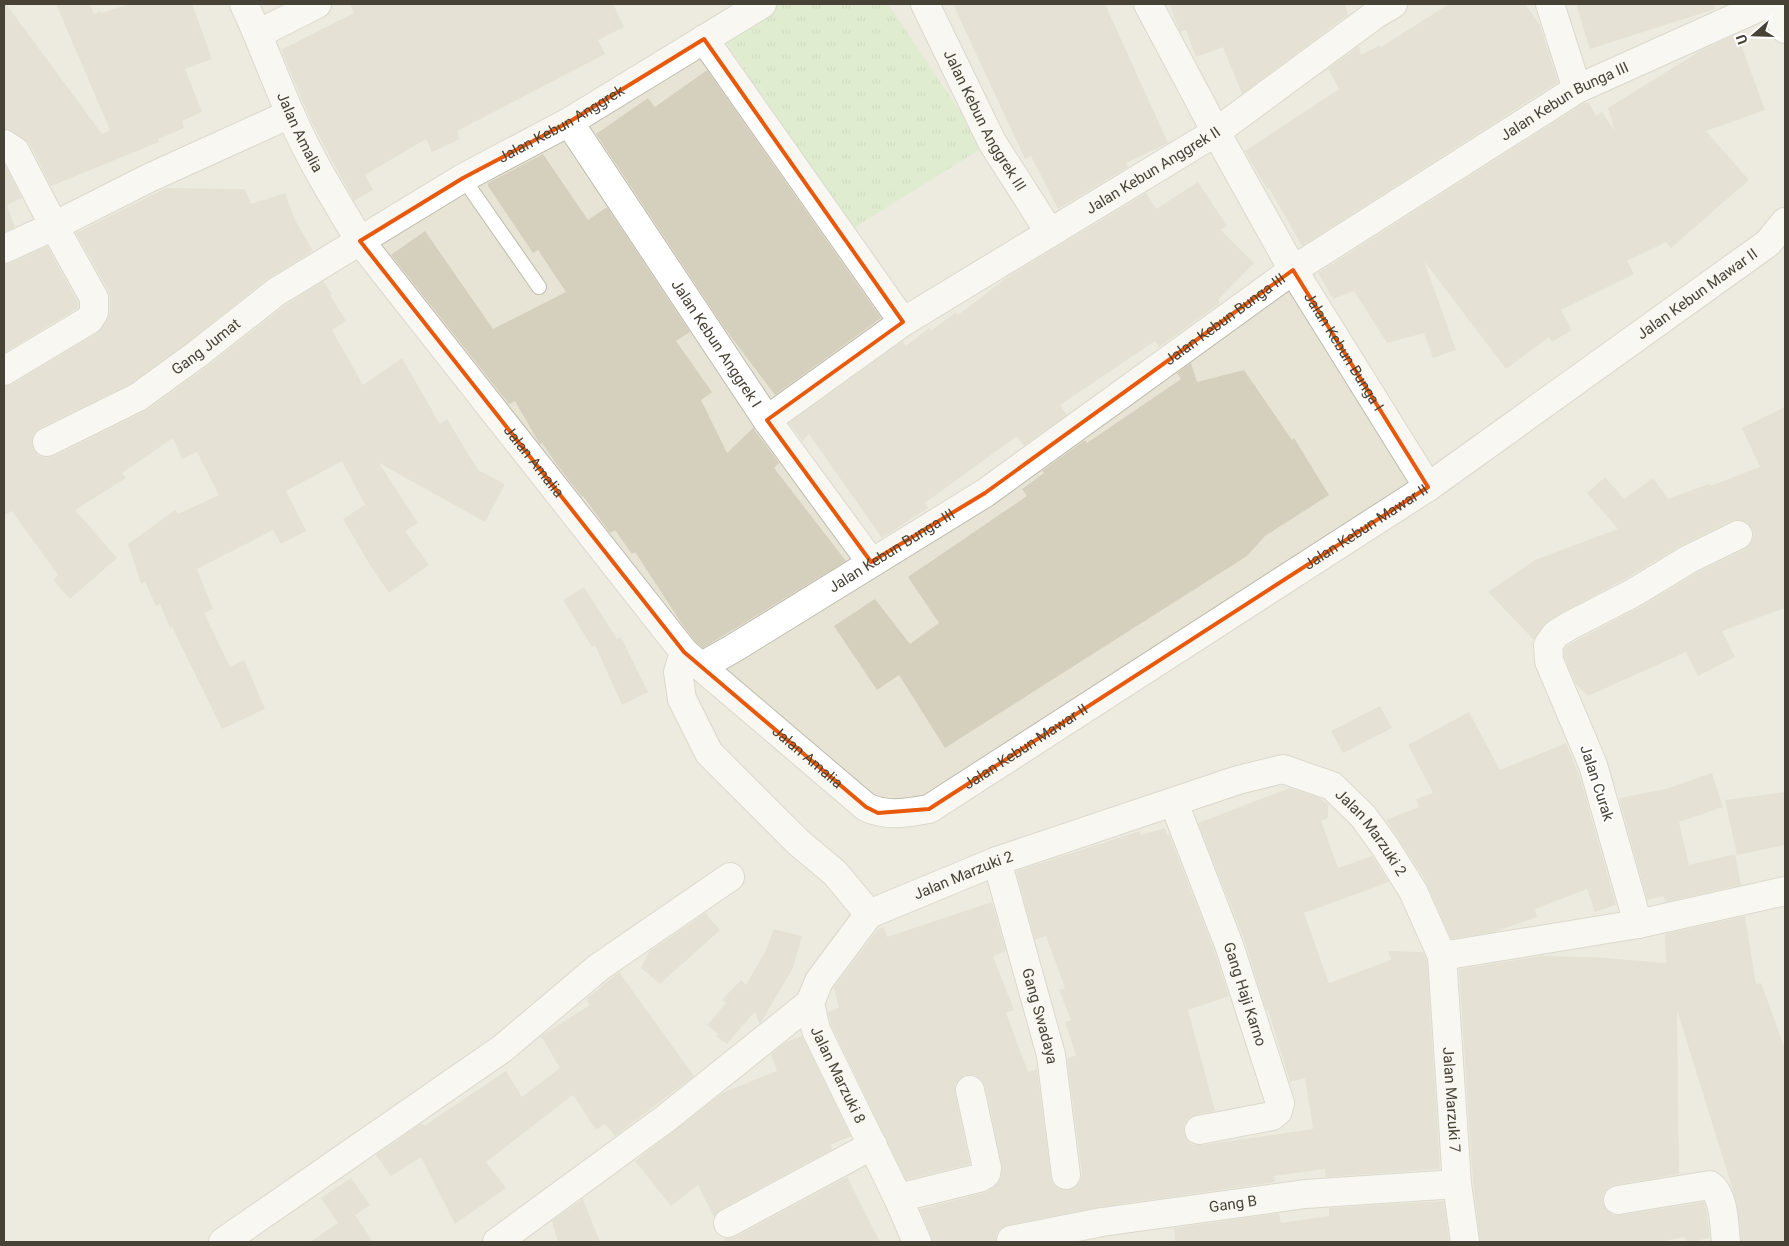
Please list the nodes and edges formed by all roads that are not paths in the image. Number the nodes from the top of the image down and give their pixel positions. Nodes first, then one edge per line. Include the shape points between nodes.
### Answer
1 (317, 4) edge
2 (762, 4) edge
3 (926, 4) edge
4 (1148, 4) edge
5 (1550, 4) edge
6 (1766, 4) edge
7 (1771, 4) edge
8 (248, 5) edge
9 (1380, 7) edge
10 (1785, 29) edge
11 (258, 34) junction
12 (704, 39) junction
13 (1577, 89) junction
14 (290, 114) junction
15 (569, 122) junction
16 (1216, 132) junction
17 (4, 144) edge
18 (463, 178) junction
19 (1785, 222) edge
20 (54, 226) junction
21 (1050, 233) junction
22 (360, 241) junction
23 (4, 249) edge
24 (1293, 270) junction
25 (539, 287) dead end
26 (903, 322) junction
27 (4, 371) edge
28 (767, 420) junction
29 (47, 442) dead end
30 (1428, 487) junction
31 (1738, 534) dead end
32 (871, 562) junction
33 (693, 659) junction
34 (1174, 802) junction
35 (929, 809) joint
36 (997, 861) junction
37 (730, 877) dead end
38 (1785, 891) edge
39 (869, 914) junction
40 (1638, 924) junction
41 (1442, 956) junction
42 (810, 1003) junction
43 (970, 1090) dead end
44 (1199, 1130) dead end
45 (873, 1146) junction
46 (1066, 1175) dead end
47 (1457, 1184) junction
48 (898, 1198) junction
49 (1618, 1200) dead end
50 (728, 1224) dead end
51 (1011, 1240) dead end
52 (224, 1242) edge
53 (497, 1242) edge
54 (917, 1242) edge
55 (1465, 1242) edge
56 (1726, 1242) edge

1 - 11 street
2 - 12 street, Jalan Kebun Anggrek
3 - 21 street, Jalan Kebun Anggrek III via 992,142
4 - 16 street, Jalan Kebun Bunga I
5 - 13 street
6 - 13 street, Jalan Kebun Bunga III
7 - 10 street
8 - 11 street, Jalan Amalia
9 - 16 street, Jalan Kebun Anggrek II
11 - 14 street, Jalan Amalia
12 - 15 street, Jalan Kebun Anggrek
12 - 26 street
13 - 24 street, Jalan Kebun Bunga III
14 - 20 street via 149,178
14 - 22 street, Jalan Amalia
15 - 18 street, Jalan Kebun Anggrek
15 - 28 street, Jalan Kebun Anggrek I
16 - 21 street, Jalan Kebun Anggrek II
16 - 24 street, Jalan Kebun Bunga I
17 - 20 street via 15,151
18 - 22 street, Jalan Kebun Anggrek
18 - 25 lane
19 - 30 street, Jalan Kebun Mawar II via 1768,243
20 - 23 street
20 - 27 street via 94,298 94,312 89,320
21 - 26 street, Jalan Kebun Anggrek II
22 - 29 street, Gang Jumat via 276,292 138,397
22 - 33 street, Jalan Amalia
24 - 30 street, Jalan Kebun Bunga I
24 - 32 street, Jalan Kebun Bunga III via 985,493
26 - 28 street, Jalan Kebun Anggrek II
28 - 32 street, Jalan Kebun Anggrek I
30 - 35 street, Jalan Kebun Mawar II
31 - 40 street, Jalan Curak via 1569,626 1556,634 1548,645 1549,661 1594,766
32 - 33 street, Jalan Kebun Bunga III via 734,648
33 - 35 street, Jalan Amalia via 866,807 888,814
33 - 39 street via 678,672 682,699 709,753 843,883
34 - 36 street, Jalan Marzuki 2
34 - 41 street, Jalan Marzuki 2 via 1238,780 1283,769 1332,786 1363,816 1386,848 1413,891
34 - 44 street, Gang Haji Karno via 1229,945 1280,1103 1272,1116
36 - 39 street, Jalan Marzuki 2
36 - 46 street, Gang Swadaya via 1050,1055
37 - 52 street via 600,967 503,1048
38 - 40 street
39 - 42 street via 819,981
40 - 41 street
41 - 47 street, Jalan Marzuki 7
42 - 45 street, Jalan Marzuki 8 via 816,1030
42 - 53 street via 665,1119
43 - 48 street via 986,1174
45 - 48 street, Jalan Marzuki 8
45 - 50 street
47 - 51 street, Gang B via 1304,1194 1102,1222
47 - 55 street, Jalan Marzuki 7
48 - 54 street, Jalan Marzuki 8
49 - 56 street via 1710,1185 1721,1204

